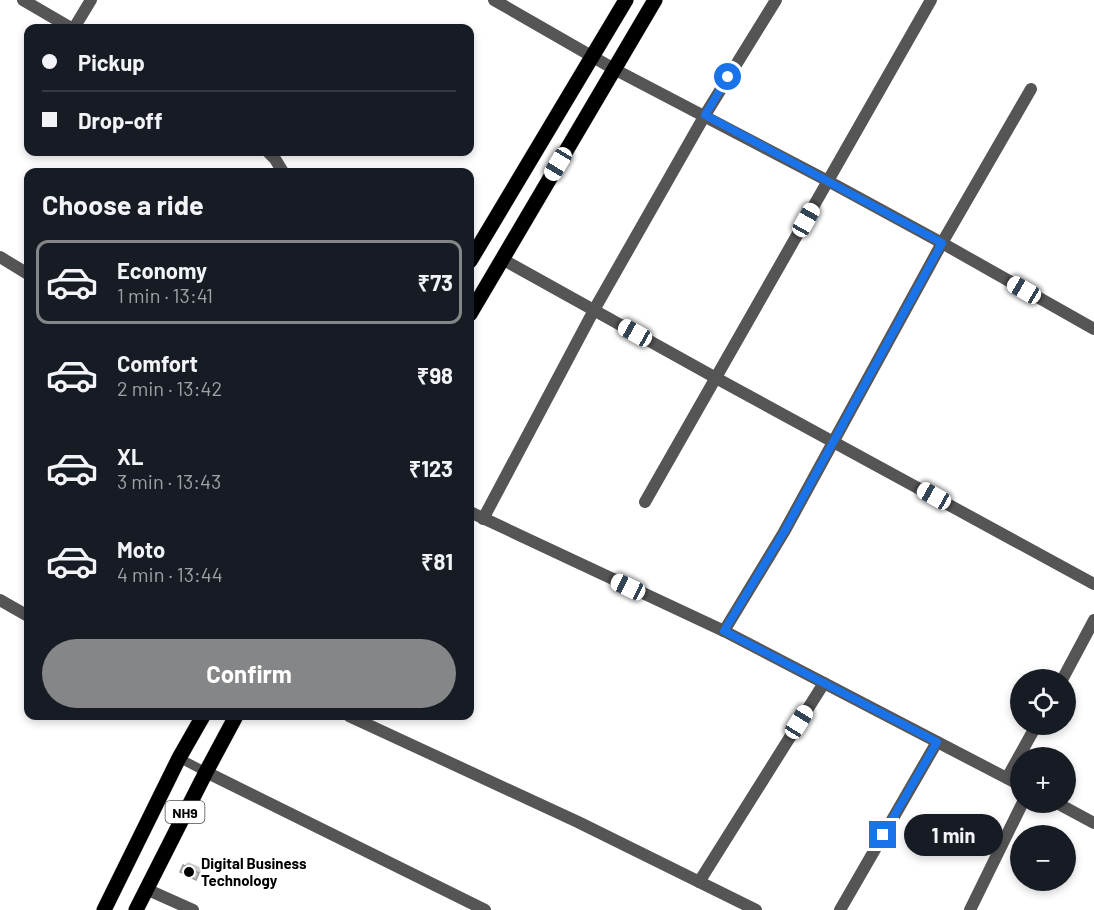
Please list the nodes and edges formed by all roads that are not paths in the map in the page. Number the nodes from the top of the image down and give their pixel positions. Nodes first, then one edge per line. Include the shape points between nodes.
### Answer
1 (23, 0) edge
2 (91, 0) edge
3 (494, 0) edge
4 (626, 0) edge
5 (656, 0) edge
6 (776, 0) edge
7 (931, 0) edge
8 (66, 24) edge
9 (76, 24) edge
10 (592, 57) junction
11 (614, 69) junction
12 (1031, 89) dead end
13 (705, 115) junction
14 (828, 181) junction
15 (942, 243) junction
16 (474, 254) edge
17 (0, 257) edge
18 (502, 259) junction
19 (24, 272) edge
20 (474, 307) edge
21 (594, 310) junction
22 (1094, 329) edge
23 (716, 378) junction
24 (834, 441) junction
25 (645, 502) dead end
26 (474, 514) edge
27 (483, 519) junction
28 (1094, 584) edge
29 (1, 601) edge
30 (24, 614) edge
31 (1094, 620) edge
32 (724, 631) junction
33 (1068, 669) edge
34 (824, 683) junction
35 (200, 720) edge
36 (234, 720) edge
37 (358, 720) edge
38 (1031, 735) edge
39 (937, 742) junction
40 (179, 758) junction
41 (206, 772) junction
42 (1007, 778) junction
43 (1010, 780) edge
44 (1018, 813) edge
45 (1075, 813) edge
46 (1094, 823) edge
47 (699, 882) junction
48 (146, 889) junction
49 (104, 910) edge
50 (136, 910) edge
51 (193, 910) edge
52 (485, 910) edge
53 (756, 910) edge
54 (840, 910) edge
55 (970, 910) edge

1 - 8 street
2 - 9 street
3 - 10 street
4 - 10 main road
5 - 11 main road
6 - 13 street
7 - 14 street
10 - 11 street
10 - 16 main road
11 - 13 street
11 - 18 main road
12 - 15 street
13 - 14 street
13 - 21 street
14 - 15 street
14 - 23 street
15 - 22 street
15 - 24 street
17 - 19 street
18 - 20 main road
18 - 21 street
21 - 23 street
21 - 27 street
23 - 24 street
23 - 25 street
24 - 28 street
24 - 32 street
26 - 27 street
27 - 32 street
29 - 30 street
31 - 33 street
32 - 34 street
34 - 39 street
34 - 47 street
35 - 40 main road, NH9
36 - 41 main road, NH9
37 - 47 street
38 - 42 street
39 - 42 street
39 - 54 street
40 - 41 lane
40 - 49 main road, NH9
41 - 48 main road, NH9
41 - 52 street
42 - 43 street
44 - 55 street
45 - 46 street
47 - 53 street
48 - 50 main road, NH9
48 - 51 street

